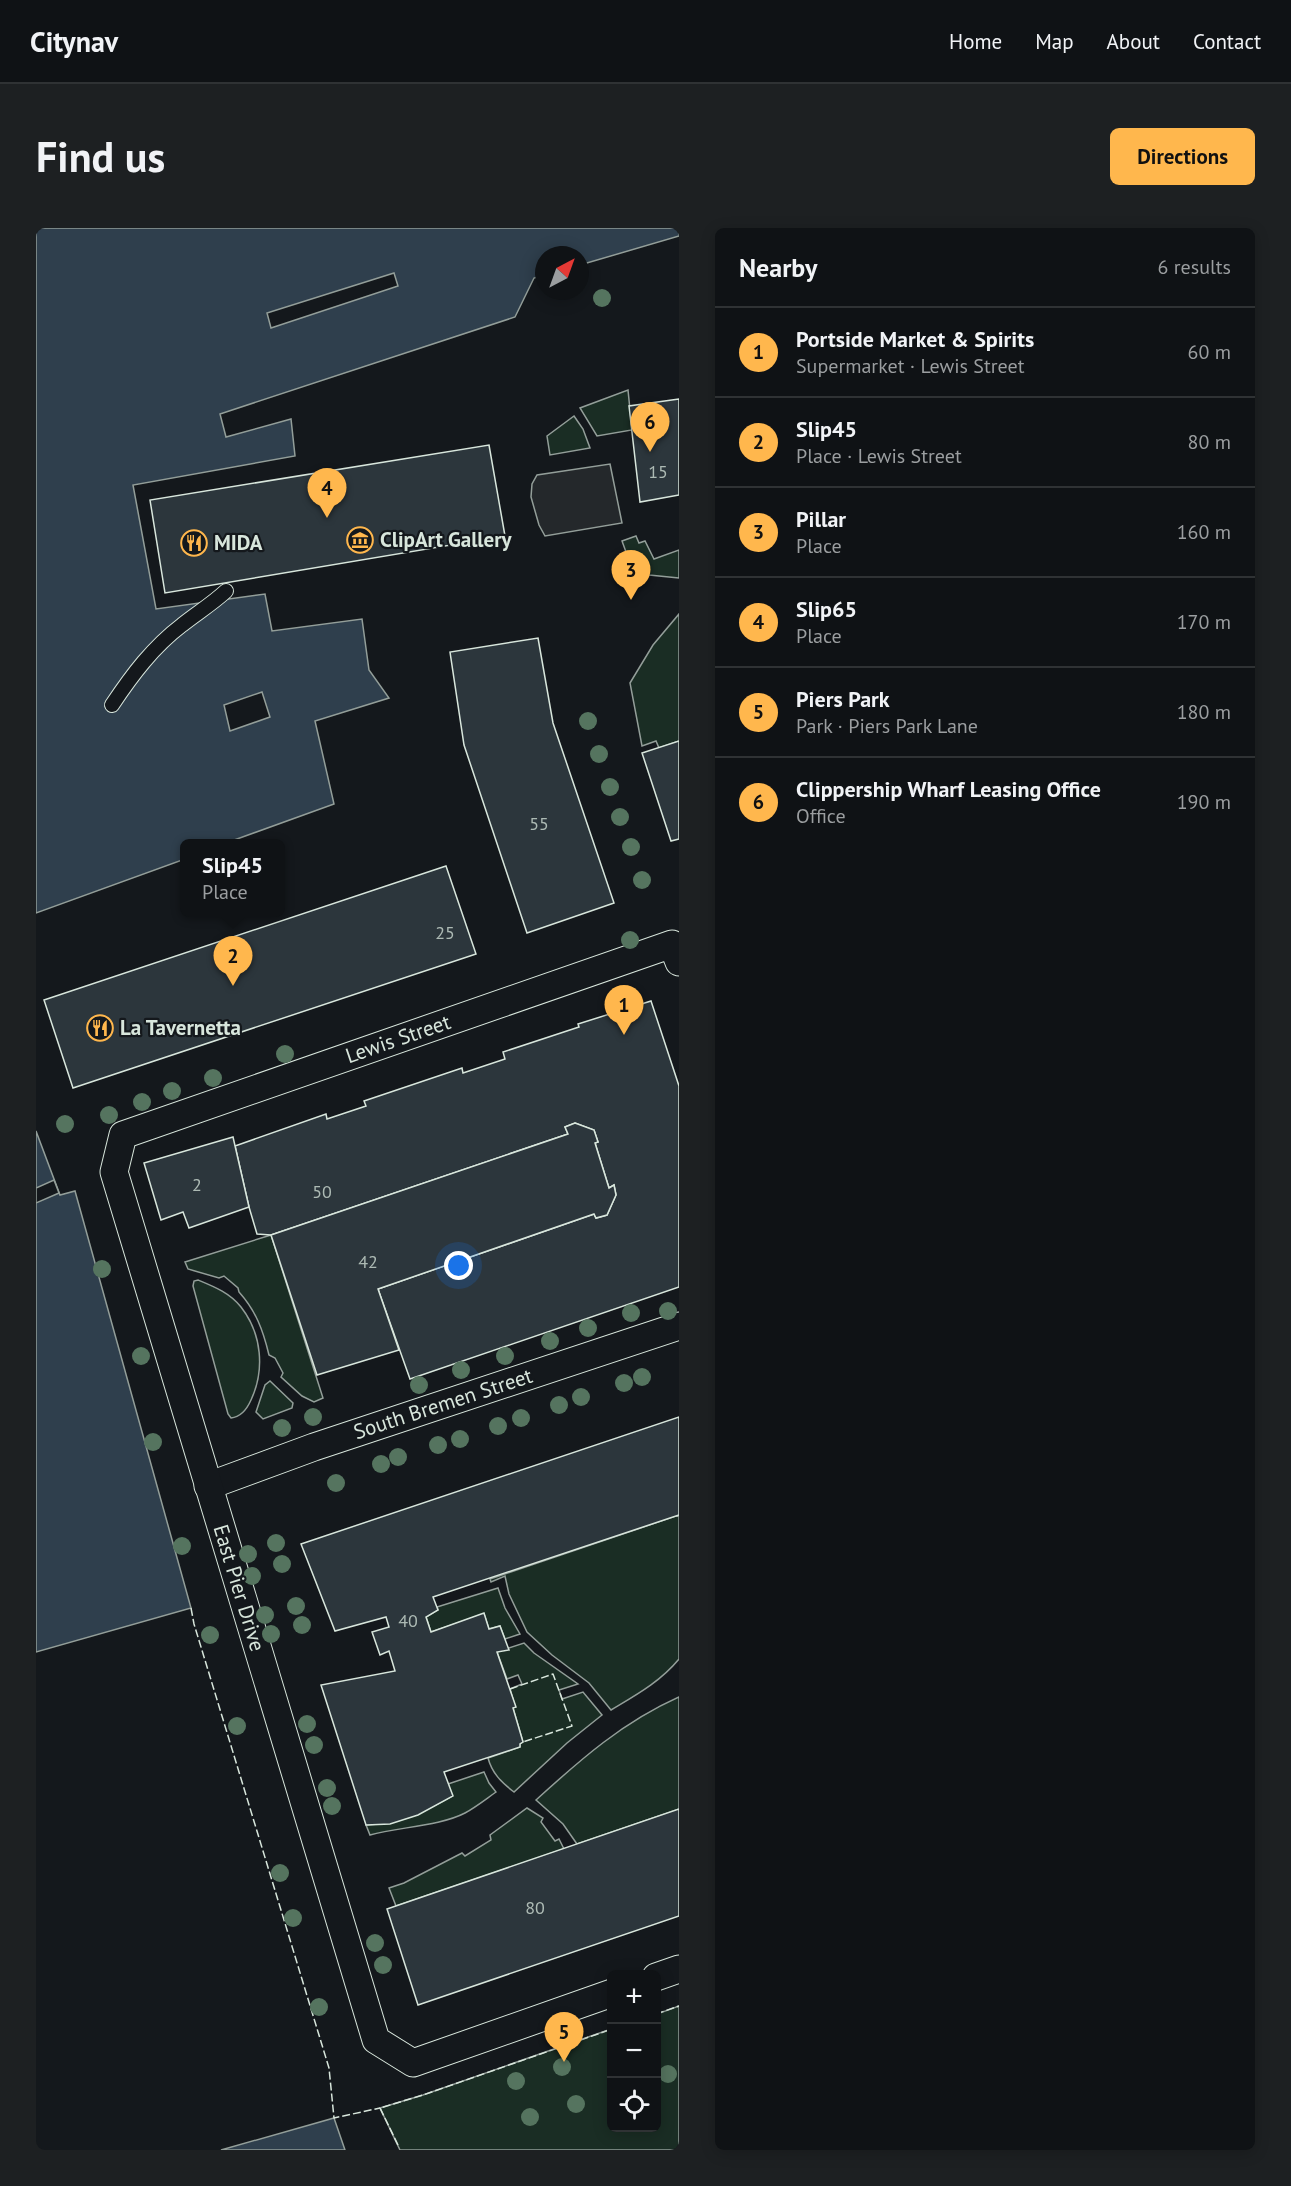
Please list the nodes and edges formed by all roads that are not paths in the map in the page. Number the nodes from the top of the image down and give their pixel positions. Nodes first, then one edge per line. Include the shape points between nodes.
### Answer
1 (226, 591) dead end
2 (112, 705) dead end
3 (676, 953) edge
4 (123, 1134) joint
5 (679, 1326) edge
6 (208, 1486) junction
7 (679, 1969) edge
8 (661, 1976) edge
9 (607, 1995) edge

1 - 2 lane via 181,625 137,667
3 - 4 street, Lewis Street
4 - 6 street, East Pier Drive via 114,1172
5 - 6 street, South Bremen Street
6 - 9 street, East Pier Drive via 376,2040 413,2063
7 - 8 street

